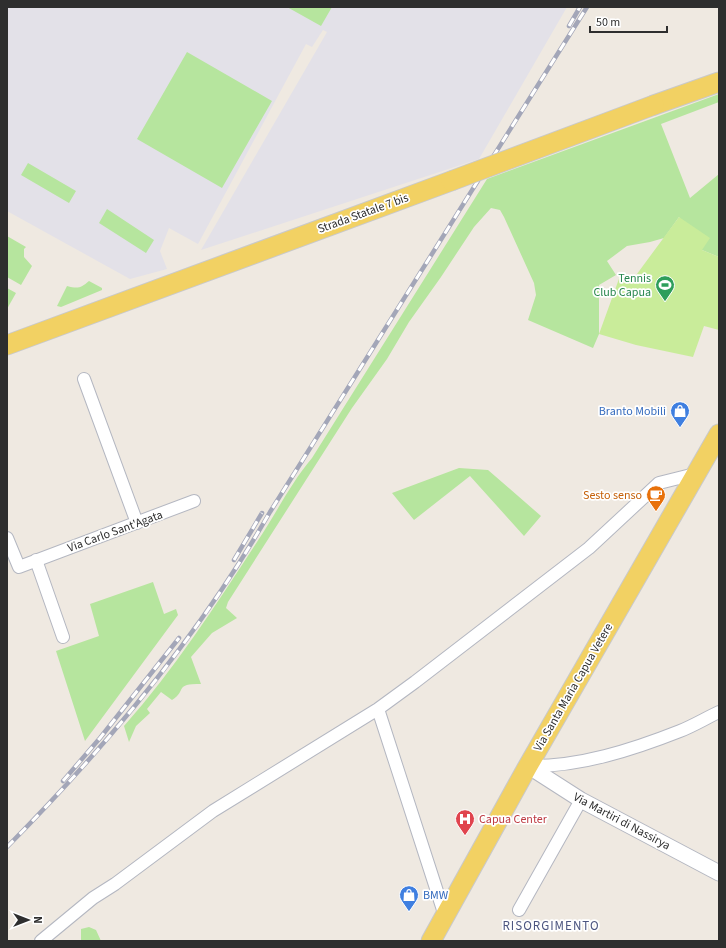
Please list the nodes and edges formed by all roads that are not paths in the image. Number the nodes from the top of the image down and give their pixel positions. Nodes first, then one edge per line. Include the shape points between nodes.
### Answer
1 (719, 82) edge
2 (7, 345) edge
3 (84, 379) dead end
4 (719, 434) edge
5 (695, 474) junction
6 (194, 501) dead end
7 (137, 523) junction
8 (7, 538) edge
9 (36, 560) junction
10 (62, 637) dead end
11 (378, 708) junction
12 (719, 712) edge
13 (528, 766) junction
14 (581, 800) junction
15 (719, 873) edge
16 (519, 910) dead end
17 (445, 916) junction
18 (41, 941) edge
19 (431, 941) edge

1 - 2 main road, Strada Statale 7 bis, bridge
3 - 7 street
4 - 5 main road, Via Santa Maria Capua Vetere
5 - 11 street via 659,483 589,548
5 - 13 main road, Via Santa Maria Capua Vetere
6 - 7 street, Via Carlo Sant'Agata
7 - 9 street, Via Carlo Sant'Agata
8 - 9 street, Via Carlo Sant'Agata via 19,567
9 - 10 street
11 - 17 street
11 - 18 street via 213,811 115,884 92,898
12 - 13 street via 681,731 623,751 553,766
13 - 14 street, Via Martiri di Nassirya
13 - 17 main road, Via Santa Maria Capua Vetere
14 - 15 street, Via Martiri di Nassirya
14 - 16 street
17 - 19 main road, Via Santa Maria Capua Vetere

